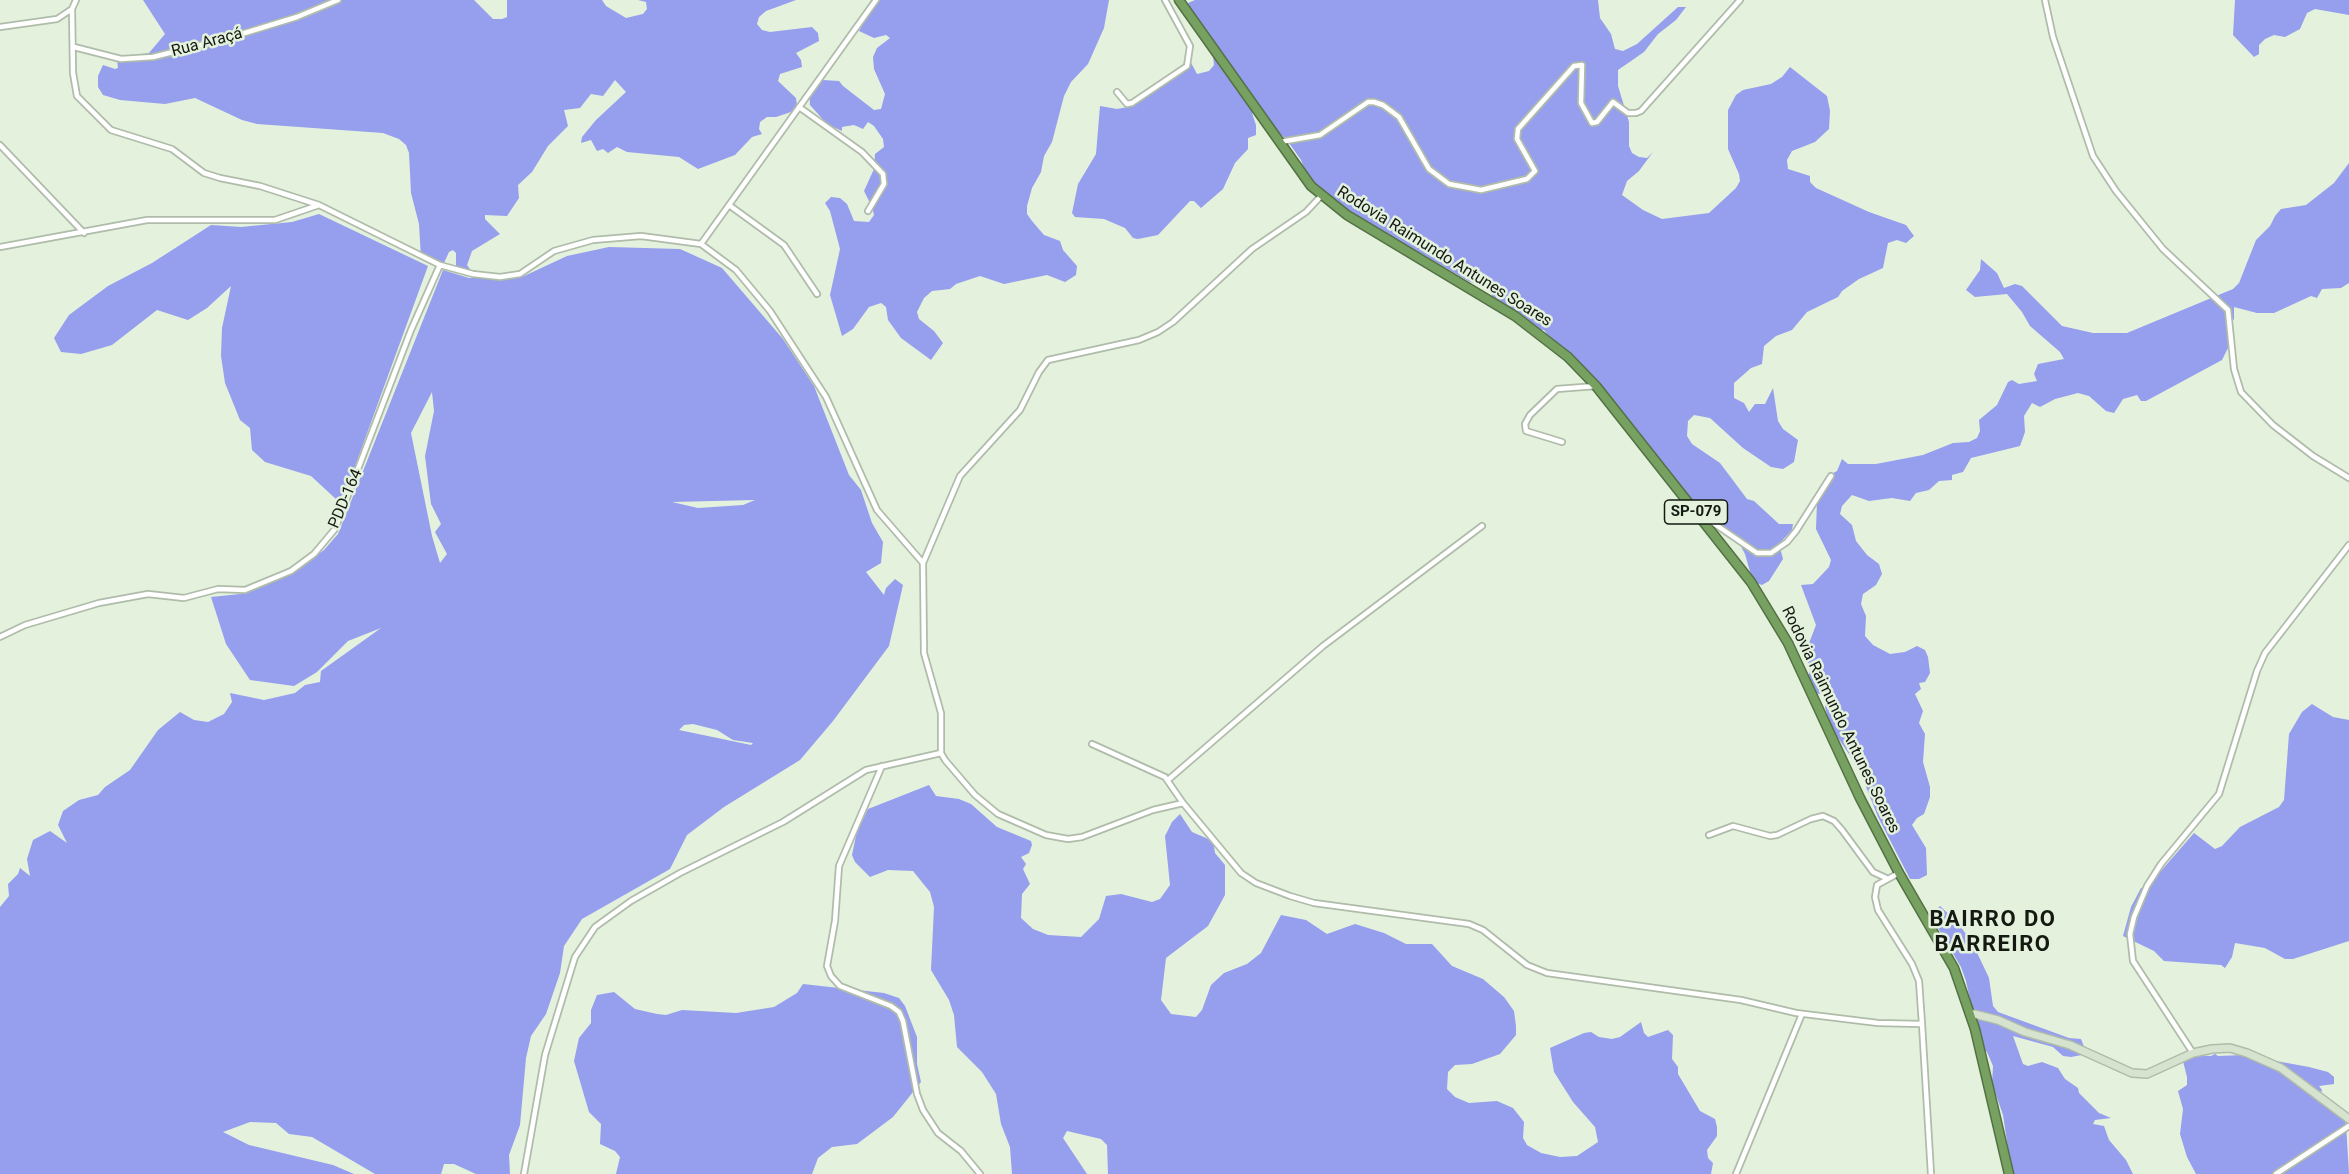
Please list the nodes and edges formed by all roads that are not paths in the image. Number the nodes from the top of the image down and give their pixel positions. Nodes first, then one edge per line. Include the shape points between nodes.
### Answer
1 (76, 0) edge
2 (338, 0) edge
3 (876, 0) edge
4 (1165, 0) edge
5 (1179, 0) edge
6 (1740, 0) edge
7 (2045, 0) edge
8 (72, 9) junction
9 (0, 27) edge
10 (74, 47) junction
11 (1117, 92) dead end
12 (799, 107) junction
13 (1277, 142) junction
14 (0, 145) edge
15 (1321, 196) junction
16 (319, 205) junction
17 (729, 205) junction
18 (868, 211) dead end
19 (84, 233) junction
20 (701, 244) junction
21 (0, 247) edge
22 (440, 265) junction
23 (817, 294) dead end
24 (1596, 386) junction
25 (1562, 442) dead end
26 (1831, 476) dead end
27 (2349, 478) edge
28 (1693, 509) junction
29 (1482, 526) dead end
30 (2349, 545) edge
31 (923, 563) junction
32 (0, 637) edge
33 (1092, 744) dead end
34 (941, 753) junction
35 (882, 765) junction
36 (1168, 780) junction
37 (1183, 803) junction
38 (1709, 836) dead end
39 (1899, 873) junction
40 (1886, 878) junction
41 (1970, 1013) junction
42 (1802, 1014) junction
43 (1922, 1024) junction
44 (2193, 1053) junction
45 (2349, 1119) edge
46 (2349, 1126) edge
47 (524, 1174) edge
48 (980, 1174) edge
49 (1736, 1174) edge
50 (1931, 1174) edge
51 (2009, 1174) edge
52 (2276, 1174) edge

1 - 8 street
2 - 10 street, Rua Araçá via 297,17 153,57 121,59
3 - 12 street
4 - 11 street via 1190,46 1187,66 1132,103 1127,104
5 - 13 highway, Rodovia Raimundo Antunes Soares / SP-079
6 - 13 street via 1636,113 1628,113 1613,102 1592,123 1580,99 1582,65 1577,63 1518,129 1517,139 1535,171 1527,179 1481,190 1449,184 1429,169 1399,117 1374,102 1368,102 1320,135
7 - 27 street via 2053,37 2092,156 2163,249 2228,310 2234,369 2241,392 2272,425
8 - 9 street via 57,19
8 - 10 street
10 - 16 street via 77,96 111,130 172,149 204,173 292,194
12 - 17 street
12 - 18 street via 862,152 884,174 884,184
13 - 15 highway, Rodovia Raimundo Antunes Soares / SP-079
14 - 19 street
15 - 24 highway, Rodovia Raimundo Antunes Soares / SP-079 via 1537,330
15 - 31 street via 1306,212 1252,249 1158,332 1132,342 1048,360 1020,410 960,476
16 - 19 street via 275,220 147,220
16 - 22 street
17 - 20 street
17 - 23 street via 784,245
19 - 21 street
20 - 22 street via 641,236 593,240 554,251 520,274 500,277
20 - 31 street via 736,270 770,311 826,397 877,510
22 - 32 street, PDD-164 / PDD-164 via 335,529 314,554 291,571 245,590 218,588 184,598 148,594 99,603 25,625
24 - 25 street via 1557,389 1530,415 1526,431
24 - 28 highway, Rodovia Raimundo Antunes Soares / SP-079
26 - 28 street via 1796,531 1771,553 1757,553
28 - 39 highway, Rodovia Raimundo Antunes Soares / SP-079 via 1741,568 1781,630
29 - 36 street via 1323,646
30 - 44 street via 2265,653 2219,795 2161,864 2134,917 2130,934 2133,961
31 - 34 street via 924,652 941,713
33 - 36 street
34 - 35 street
34 - 37 street via 956,775 998,814 1032,831 1058,838 1082,837
35 - 47 street via 852,777 783,822 680,873 595,927 575,957 545,1054
35 - 48 street via 839,866 836,921 827,966 840,986 899,1012 923,1110 938,1133 962,1151
36 - 37 street
37 - 42 street via 1241,873 1290,896 1314,903 1469,924 1483,930 1527,965 1547,973 1741,1000
38 - 40 street via 1733,826 1777,835 1823,816 1834,821 1873,872
39 - 40 street
39 - 41 highway, Rodovia Raimundo Antunes Soares / SP-079 via 1954,968
40 - 43 street via 1877,885 1878,910 1919,981
41 - 44 street via 2070,1045 2132,1073 2147,1074
41 - 51 highway, Rodovia Raimundo Antunes Soares / SP-079
42 - 43 street
42 - 49 street
43 - 50 street
44 - 45 street via 2221,1048 2247,1053 2281,1068
46 - 52 street

